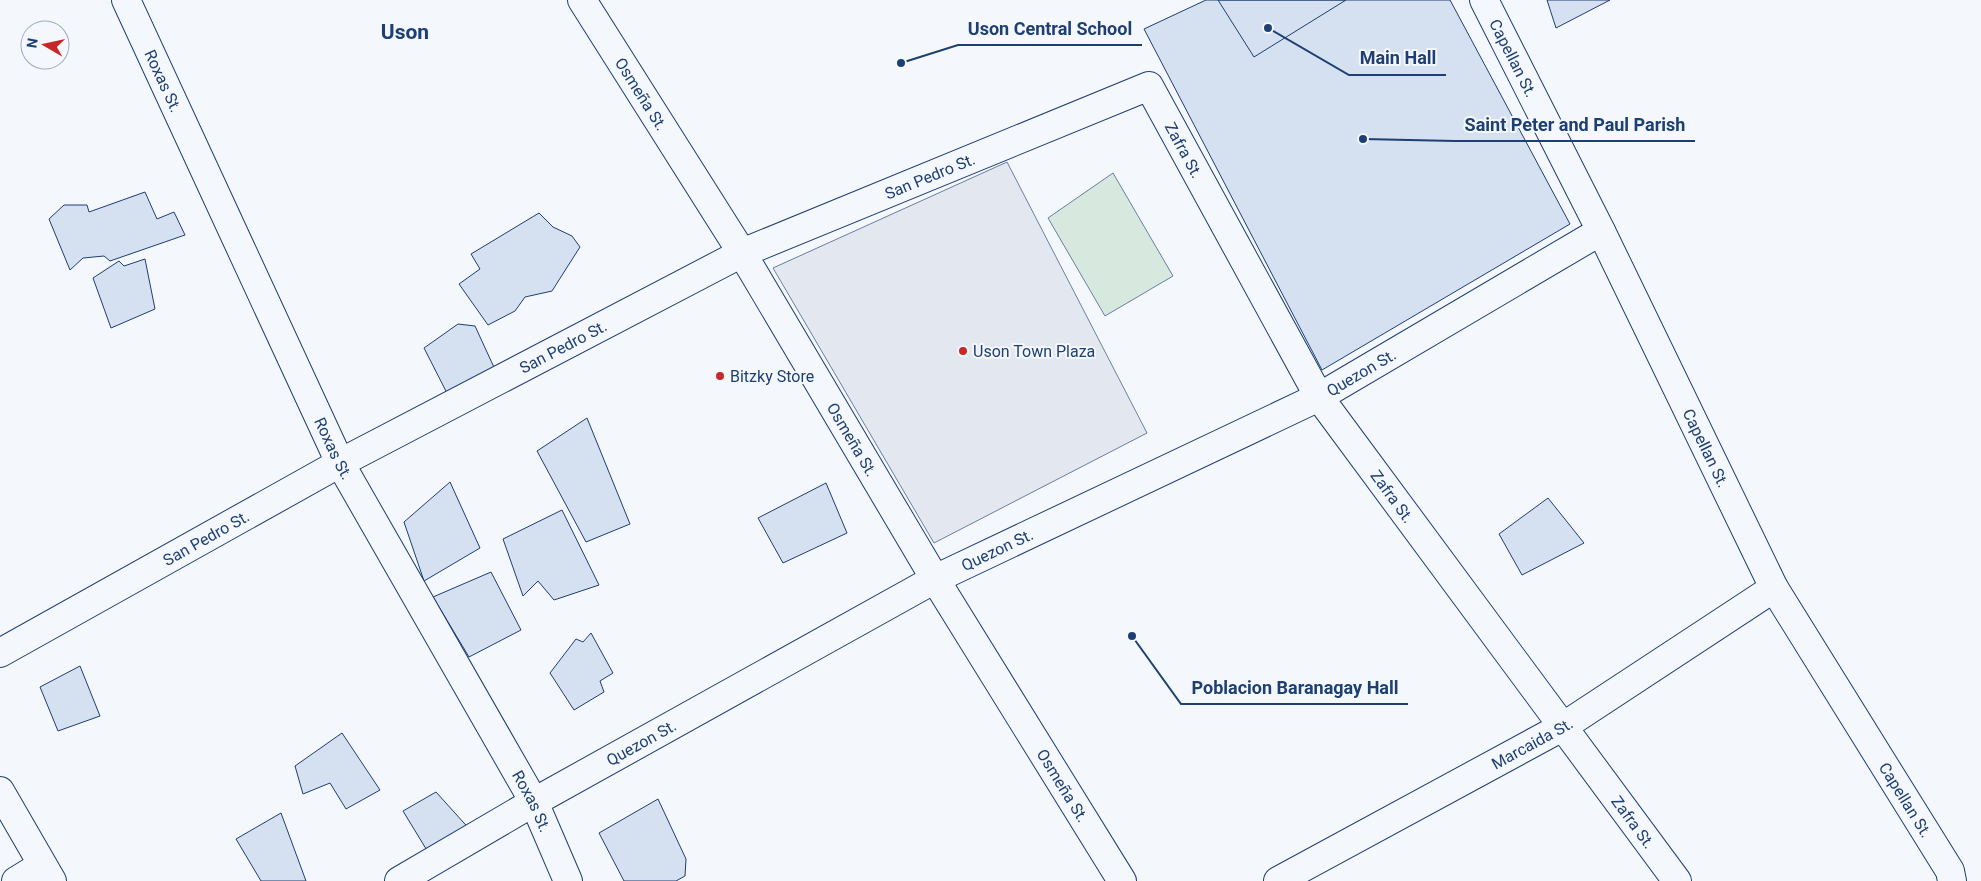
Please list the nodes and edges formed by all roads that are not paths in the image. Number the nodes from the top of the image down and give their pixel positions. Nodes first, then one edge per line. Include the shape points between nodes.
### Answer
1 (126, 0) edge
2 (582, 0) edge
3 (1484, 0) edge
4 (1149, 86) joint
5 (1601, 231) junction
6 (742, 253) junction
7 (1319, 397) junction
8 (340, 463) junction
9 (935, 579) junction
10 (1774, 588) junction
11 (0, 653) edge
12 (1564, 726) junction
13 (0, 791) edge
14 (534, 802) junction
15 (47, 873) edge
16 (16, 881) edge
17 (399, 881) edge
18 (568, 881) edge
19 (1122, 881) edge
20 (1278, 881) edge
21 (1677, 881) edge
22 (1952, 881) edge

1 - 8 street, Roxas St.
2 - 6 street, Osmeña St.
3 - 5 street, Capellan St.
4 - 6 street, San Pedro St.
4 - 7 street, Zafra St.
5 - 7 street, Quezon St.
5 - 10 street, Capellan St.
6 - 8 street, San Pedro St.
6 - 9 street, Osmeña St.
7 - 9 street, Quezon St.
7 - 12 street, Zafra St.
8 - 11 street, San Pedro St.
8 - 14 street, Roxas St.
9 - 14 street, Quezon St.
9 - 19 street, Osmeña St.
10 - 12 street, Marcaida St.
10 - 22 street, Capellan St. via 1950,871
12 - 20 street, Marcaida St.
12 - 21 street, Zafra St.
13 - 15 street
14 - 17 street, Quezon St.
14 - 18 street, Roxas St.
15 - 16 street

